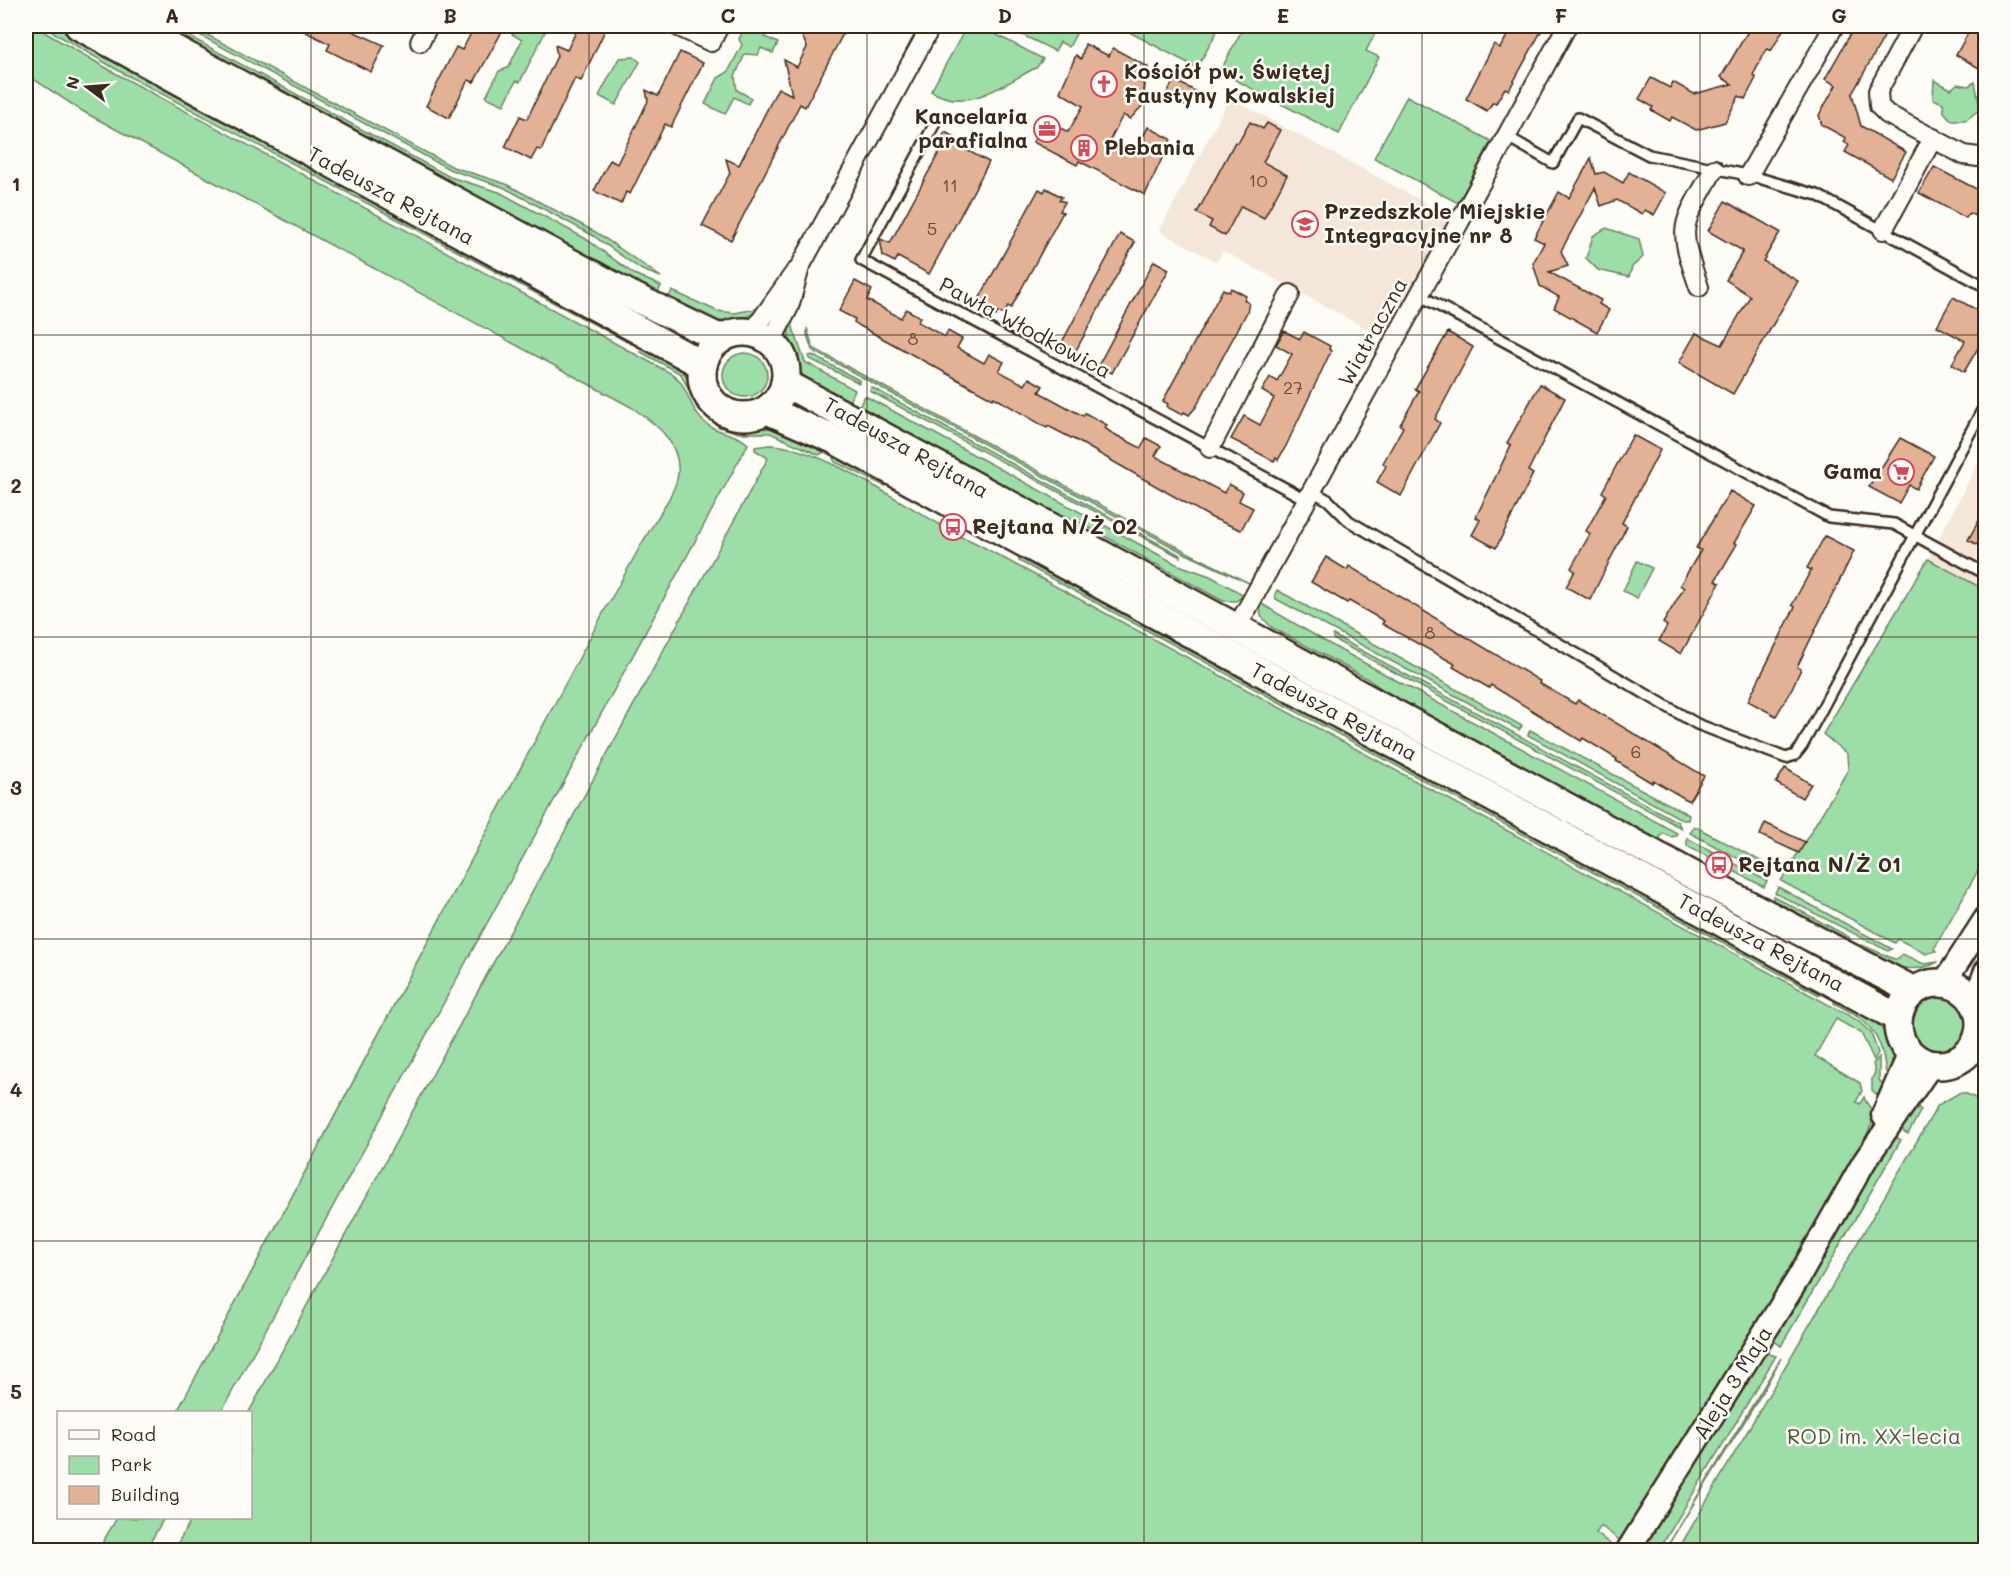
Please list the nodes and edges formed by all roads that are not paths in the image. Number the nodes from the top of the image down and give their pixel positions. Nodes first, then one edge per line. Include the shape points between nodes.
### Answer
1 (79, 26) edge
2 (131, 26) edge
3 (677, 26) edge
4 (719, 26) edge
5 (931, 26) edge
6 (1567, 26) edge
7 (1834, 26) edge
8 (1913, 26) edge
9 (934, 125) dead end
10 (1506, 136) junction
11 (1933, 138) junction
12 (1986, 155) edge
13 (1714, 169) junction
14 (1748, 176) junction
15 (1883, 230) junction
16 (1699, 287) dead end
17 (1986, 287) edge
18 (1290, 294) dead end
19 (1419, 295) junction
20 (762, 338) junction
21 (721, 339) junction
22 (703, 365) junction
23 (786, 383) junction
24 (1986, 403) edge
25 (767, 410) junction
26 (1210, 448) junction
27 (1310, 495) junction
28 (1915, 535) junction
29 (1986, 574) edge
30 (1236, 629) junction
31 (1986, 918) edge
32 (1986, 971) edge
33 (1944, 983) junction
34 (1914, 991) junction
35 (1898, 1018) junction
36 (1980, 1021) edge
37 (1920, 1059) junction
38 (1976, 1061) edge
39 (1628, 1551) edge

1 - 22 main road, Tadeusza Rejtana
2 - 21 main road, Tadeusza Rejtana via 620,289
3 - 4 street via 711,42
5 - 20 street via 800,267 787,280
6 - 10 street, Wiatraczna
7 - 14 street
8 - 11 street via 1878,91 1877,101 1887,114
9 - 26 lane, Pawła Włodkowica via 861,260
10 - 13 lane via 1553,163 1578,118 1649,155
10 - 19 street, Wiatraczna
11 - 12 street via 1970,157
11 - 15 street
13 - 14 lane
13 - 16 street via 1683,227 1685,249
14 - 15 lane via 1817,195
15 - 17 lane
18 - 26 street
19 - 27 street, Wiatraczna
19 - 28 lane via 1829,517 1884,521
20 - 21 main road via 730,335
20 - 23 main road via 781,354
21 - 22 main road
22 - 25 main road via 702,381 720,409 735,416 752,416
23 - 25 main road
23 - 30 main road, Tadeusza Rejtana
24 - 28 lane
25 - 35 main road, Tadeusza Rejtana via 833,440
26 - 27 lane, Pawła Włodkowica
27 - 28 lane, Pawła Włodkowica via 1328,500 1349,521 1697,724 1786,758 1802,746
27 - 30 street, Wiatraczna
28 - 29 lane
30 - 34 main road, Tadeusza Rejtana
31 - 33 street
32 - 36 street
33 - 34 main road via 1928,984
33 - 36 main road via 1961,990
34 - 35 main road
35 - 37 main road via 1900,1036
36 - 38 main road
37 - 38 main road via 1949,1064
37 - 39 street, Aleja 3 Maja via 1836,1215

